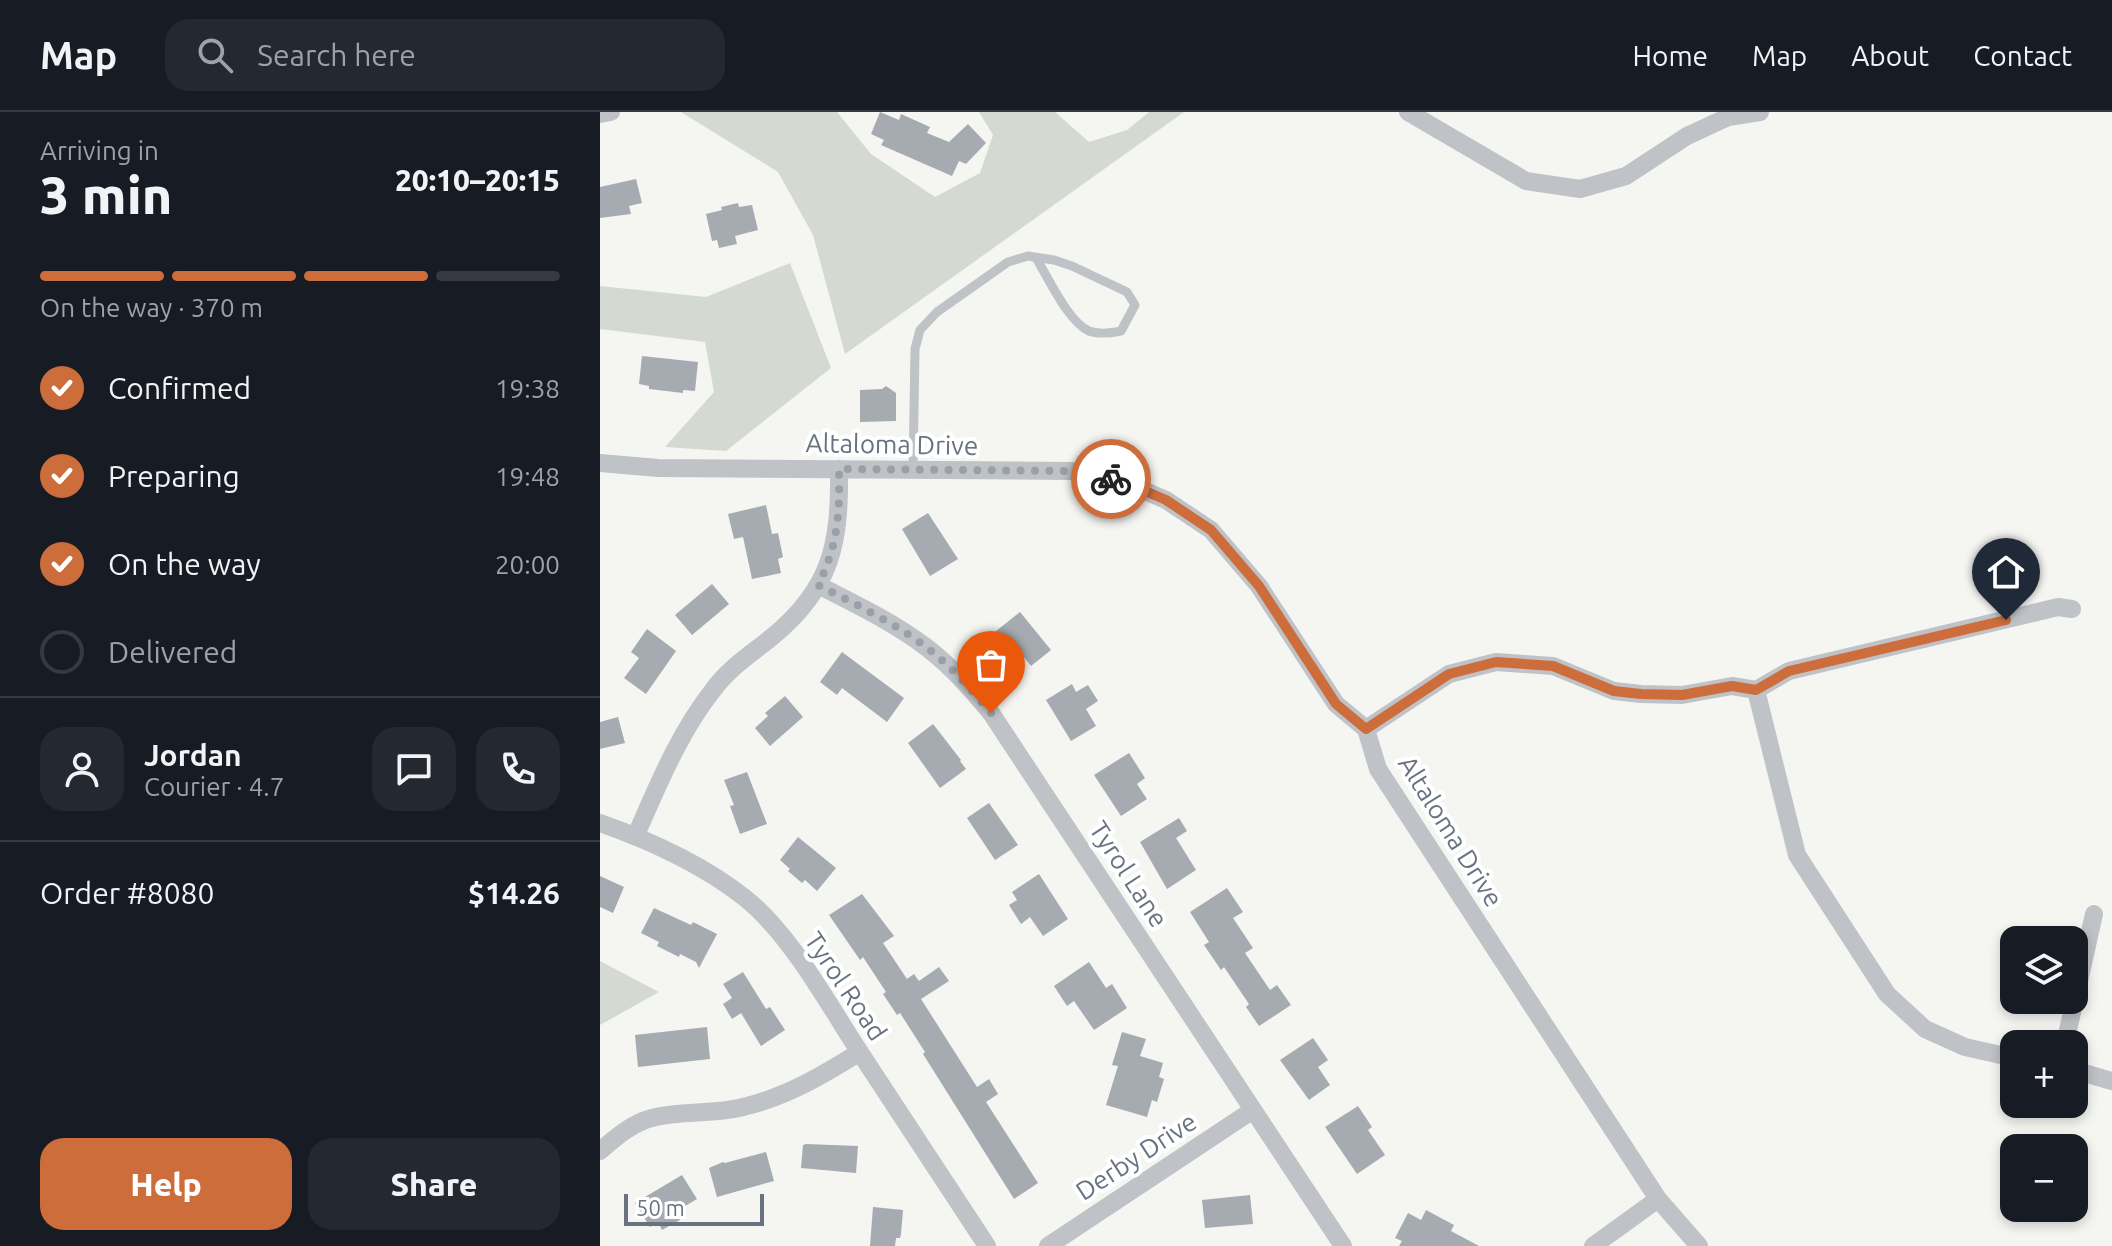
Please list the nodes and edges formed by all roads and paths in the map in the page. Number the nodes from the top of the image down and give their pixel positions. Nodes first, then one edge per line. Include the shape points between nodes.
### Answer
1 (611, 112) edge
2 (1408, 112) edge
3 (1760, 112) edge
4 (600, 114) edge
5 (1036, 258) junction
6 (600, 463) edge
7 (839, 469) junction
8 (913, 470) junction
9 (818, 585) junction
10 (2072, 609) dead end
11 (1756, 690) junction
12 (1366, 729) junction
13 (600, 823) edge
14 (636, 835) junction
15 (2094, 914) dead end
16 (2068, 1030) edge
17 (860, 1052) junction
18 (2000, 1055) edge
19 (2088, 1074) edge
20 (2112, 1081) edge
21 (1253, 1110) junction
22 (600, 1151) edge
23 (1658, 1199) junction
24 (987, 1246) edge
25 (1048, 1246) edge
26 (1343, 1246) edge
27 (1593, 1246) edge
28 (1699, 1246) edge

1 - 4 street
2 - 3 street via 1526,181 1580,189 1626,176 1687,136 1728,117
5 - 5 lane via 1072,266 1127,292 1135,305 1121,331 1088,331 1075,320
5 - 8 lane via 1008,262 920,330 915,349
6 - 7 street, Altaloma Drive
7 - 8 street, Altaloma Drive
7 - 9 street via 835,544
8 - 12 street, Altaloma Drive via 1072,471 1122,481 1166,500 1211,530 1259,586 1336,704
9 - 14 street via 792,620 730,670 698,710
9 - 21 street, Tyrol Lane via 925,646 976,695
10 - 11 street via 2058,607 1789,671
11 - 12 street via 1732,686 1682,695 1641,694 1614,691 1553,666 1496,662 1449,674
11 - 18 street via 1797,855 1887,994 1925,1029
12 - 23 street, Altaloma Drive via 1378,769
13 - 14 street, Tyrol Road
14 - 17 street, Tyrol Road via 747,899 791,949
15 - 16 street
17 - 22 street via 766,1101 649,1118
17 - 24 street, Tyrol Road
19 - 20 street
21 - 25 street, Derby Drive
21 - 26 street, Tyrol Lane
23 - 27 street
23 - 28 street, Altaloma Drive

